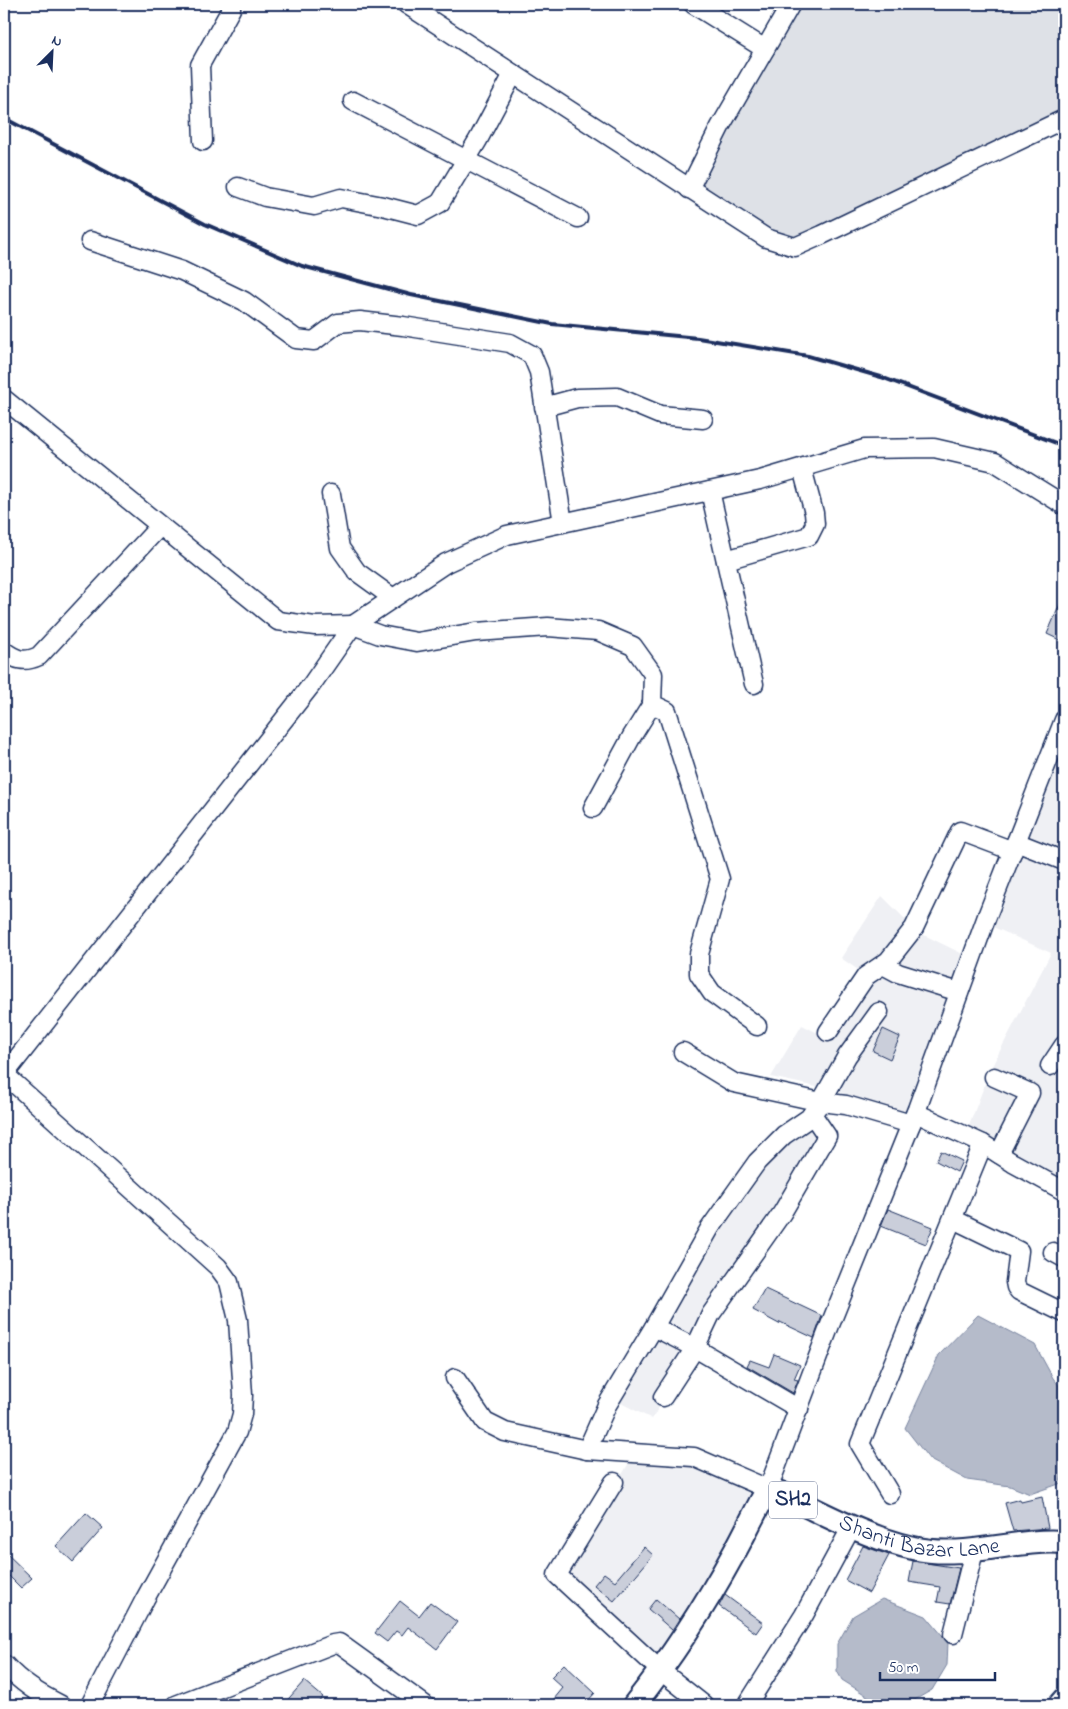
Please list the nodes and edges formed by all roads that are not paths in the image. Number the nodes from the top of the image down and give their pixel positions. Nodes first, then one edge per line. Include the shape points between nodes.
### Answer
1 (231, 4) edge
2 (406, 4) edge
3 (693, 4) edge
4 (791, 4) edge
5 (765, 48) junction
6 (513, 74) junction
7 (353, 101) dead end
8 (1064, 119) edge
9 (203, 141) dead end
10 (467, 161) junction
11 (238, 187) dead end
12 (690, 189) junction
13 (578, 218) dead end
14 (90, 242) dead end
15 (4, 399) edge
16 (544, 407) junction
17 (703, 419) dead end
18 (802, 468) junction
19 (710, 491) junction
20 (331, 494) dead end
21 (1064, 505) edge
22 (563, 523) junction
23 (160, 526) junction
24 (726, 560) junction
25 (393, 598) junction
26 (353, 624) junction
27 (4, 651) edge
28 (754, 684) dead end
29 (652, 704) junction
30 (1064, 720) edge
31 (593, 808) dead end
32 (1014, 846) junction
33 (1064, 861) edge
34 (882, 965) junction
35 (959, 992) junction
36 (879, 1012) dead end
37 (757, 1026) dead end
38 (828, 1032) dead end
39 (1064, 1045) edge
40 (683, 1052) dead end
41 (1050, 1066) dead end
42 (4, 1075) edge
43 (994, 1077) dead end
44 (816, 1108) junction
45 (913, 1118) junction
46 (983, 1144) junction
47 (999, 1154) junction
48 (1063, 1189) edge
49 (953, 1219) junction
50 (1064, 1313) edge
51 (654, 1327) junction
52 (695, 1348) junction
53 (456, 1378) dead end
54 (663, 1397) dead end
55 (799, 1409) junction
56 (587, 1450) junction
57 (614, 1482) dead end
58 (768, 1489) junction
59 (890, 1494) dead end
60 (851, 1528) junction
61 (1064, 1542) edge
62 (974, 1551) junction
63 (953, 1634) dead end
64 (4, 1664) edge
65 (661, 1671) junction
66 (1064, 1697) edge
67 (61, 1705) edge
68 (90, 1705) edge
69 (176, 1705) edge
70 (425, 1705) edge
71 (634, 1705) edge
72 (704, 1705) edge
73 (748, 1705) edge
74 (1057, 1705) edge

1 - 9 street via 200,65
2 - 6 street
3 - 5 street
4 - 5 street
5 - 12 street via 720,127
6 - 10 street
6 - 12 street
7 - 10 street
8 - 12 street via 795,246 766,238
10 - 11 street via 440,203 418,215 341,198 314,206 265,197
10 - 13 street
14 - 16 street via 182,271 244,301 296,339 314,341 338,323 360,321 510,343 532,355 539,372
15 - 23 street
16 - 17 street via 577,398 617,397 660,415
16 - 22 street
18 - 19 street
18 - 21 street via 864,448 934,448 995,462
18 - 24 street via 814,513 815,524 809,536
19 - 22 street
19 - 24 street
20 - 25 street via 340,548 357,572
22 - 25 street via 507,535 446,563
23 - 26 street via 278,621 314,626
23 - 27 street via 39,656 29,661 16,660
24 - 28 street
25 - 26 street
26 - 29 street via 380,635 417,642 476,632 548,627 598,631 633,646 653,674
26 - 42 street via 312,684
29 - 31 street
29 - 37 street via 667,711 720,879 700,954 699,974 712,993
30 - 32 street
32 - 33 street
32 - 34 street via 960,831 914,928
32 - 35 street
34 - 35 street
34 - 38 street via 866,976
35 - 45 street
36 - 44 street via 847,1056
39 - 41 street
40 - 44 street via 734,1083
42 - 68 street via 218,1267 229,1282 238,1320 243,1394 237,1432
43 - 47 street via 1030,1093
44 - 45 street via 846,1105
44 - 51 street via 809,1118 784,1135 757,1162 710,1228
44 - 52 street via 827,1136 782,1214 711,1314
45 - 46 street
45 - 55 street
46 - 47 street
46 - 49 street
47 - 48 street
49 - 50 street via 1019,1251 1016,1287
49 - 59 street via 860,1444
51 - 52 street
51 - 56 street via 607,1405
52 - 54 street
52 - 55 street
53 - 56 street via 485,1422 505,1432
55 - 58 street
56 - 58 street via 694,1457
57 - 65 street via 556,1575
58 - 60 main road, Shanti Bazar Lane / SH2
58 - 65 main road, SH2 via 716,1585
60 - 62 main road, Shanti Bazar Lane / SH2 via 914,1548
60 - 73 street via 804,1614
61 - 62 main road, Shanti Bazar Lane / SH2 via 1033,1542
62 - 63 street
64 - 67 street via 34,1691
65 - 71 main road, SH2
65 - 72 street
66 - 74 street
69 - 70 street via 339,1643

